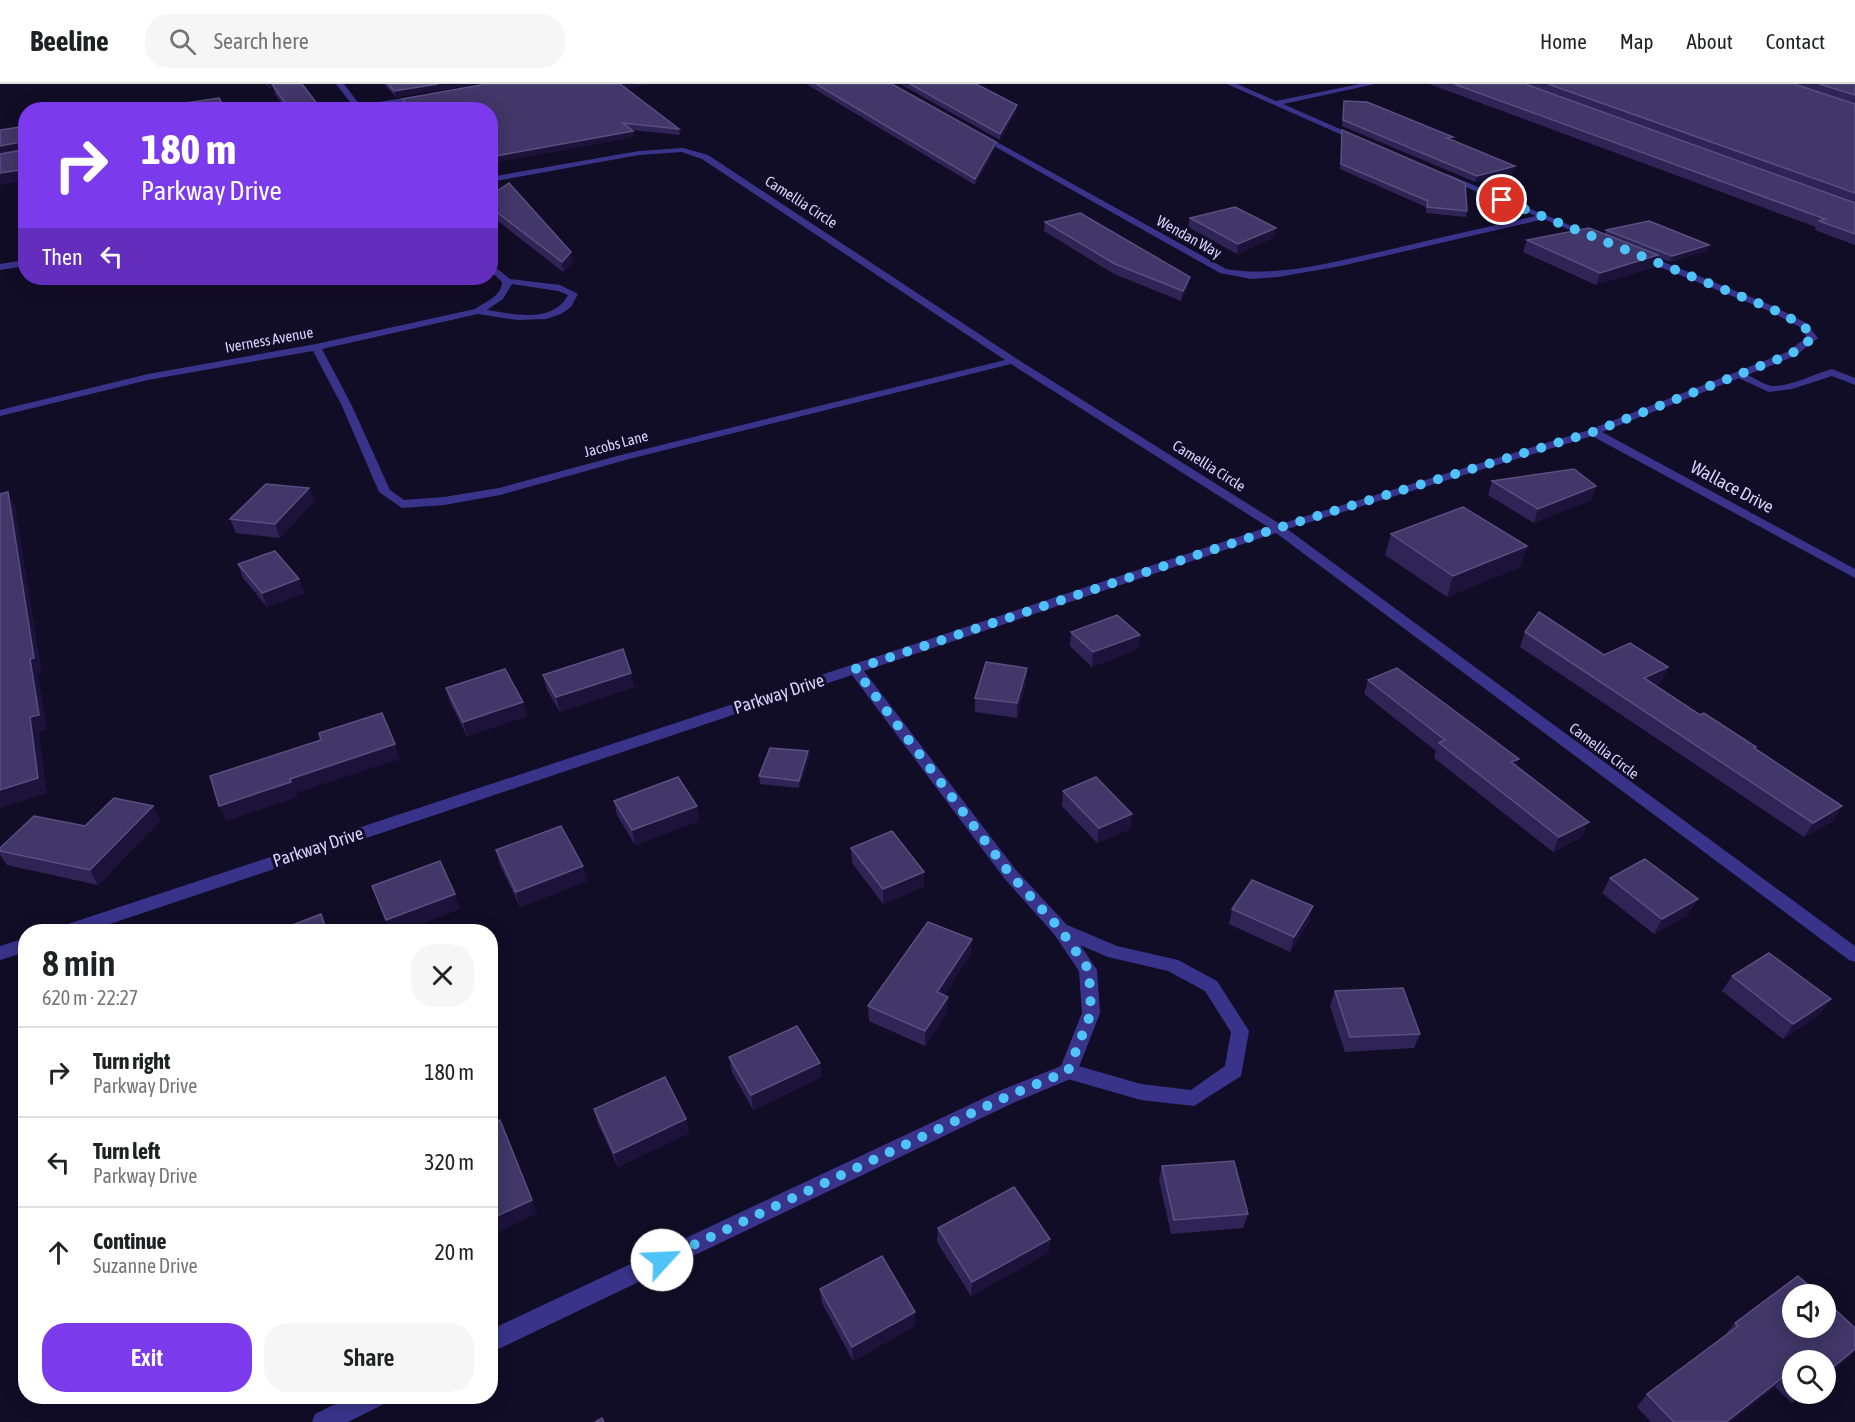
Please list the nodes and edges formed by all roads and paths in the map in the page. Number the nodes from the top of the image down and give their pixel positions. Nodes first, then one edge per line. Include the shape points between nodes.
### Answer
1 (340, 84) edge
2 (1231, 84) edge
3 (1371, 84) edge
4 (435, 94) edge
5 (354, 102) edge
6 (392, 102) edge
7 (1276, 103) junction
8 (973, 131) edge
9 (1372, 144) edge
10 (1436, 172) edge
11 (498, 179) edge
12 (1543, 217) junction
13 (1608, 243) edge
14 (1630, 252) edge
15 (18, 264) edge
16 (0, 267) edge
17 (498, 273) edge
18 (507, 281) junction
19 (478, 311) junction
20 (316, 347) junction
21 (1013, 361) junction
22 (1737, 375) junction
23 (1855, 382) edge
24 (0, 413) edge
25 (1593, 432) junction
26 (1278, 528) junction
27 (1855, 574) edge
28 (855, 669) junction
29 (89, 924) edge
30 (1060, 929) junction
31 (18, 947) edge
32 (0, 953) edge
33 (1855, 955) edge
34 (1068, 1071) junction
35 (498, 1338) edge
36 (360, 1404) edge
37 (323, 1422) edge

1 - 5 street
2 - 7 street
3 - 7 street
4 - 6 street
7 - 9 street
8 - 12 street, Wendan Way via 1223,271 1251,276 1341,263
10 - 12 street
11 - 21 street, Camellia Circle via 639,153 683,150 705,157
12 - 13 street
14 - 22 street, Parkway Drive via 1770,308 1803,325 1813,338 1791,354
15 - 16 street
17 - 18 street
18 - 19 street, Iverness Avenue via 500,297
18 - 19 street via 561,288 573,294 571,302 548,315 531,318
19 - 20 street, Iverness Avenue
20 - 21 street, Jacobs Lane via 385,492 402,504 500,491
20 - 24 street, Iverness Avenue via 148,377
21 - 26 street, Camellia Circle
22 - 23 street via 1769,389 1788,387 1832,372
22 - 25 street, Parkway Drive
25 - 26 street, Parkway Drive
25 - 27 street, Wallace Drive
26 - 28 street, Parkway Drive
26 - 33 street, Camellia Circle
28 - 29 street, Parkway Drive
28 - 30 street via 1010,874
30 - 34 street via 1089,970 1091,1013
30 - 34 street via 1114,952 1172,965 1211,986 1240,1031 1233,1071 1194,1098 1141,1092
31 - 32 street
34 - 35 street
36 - 37 street

